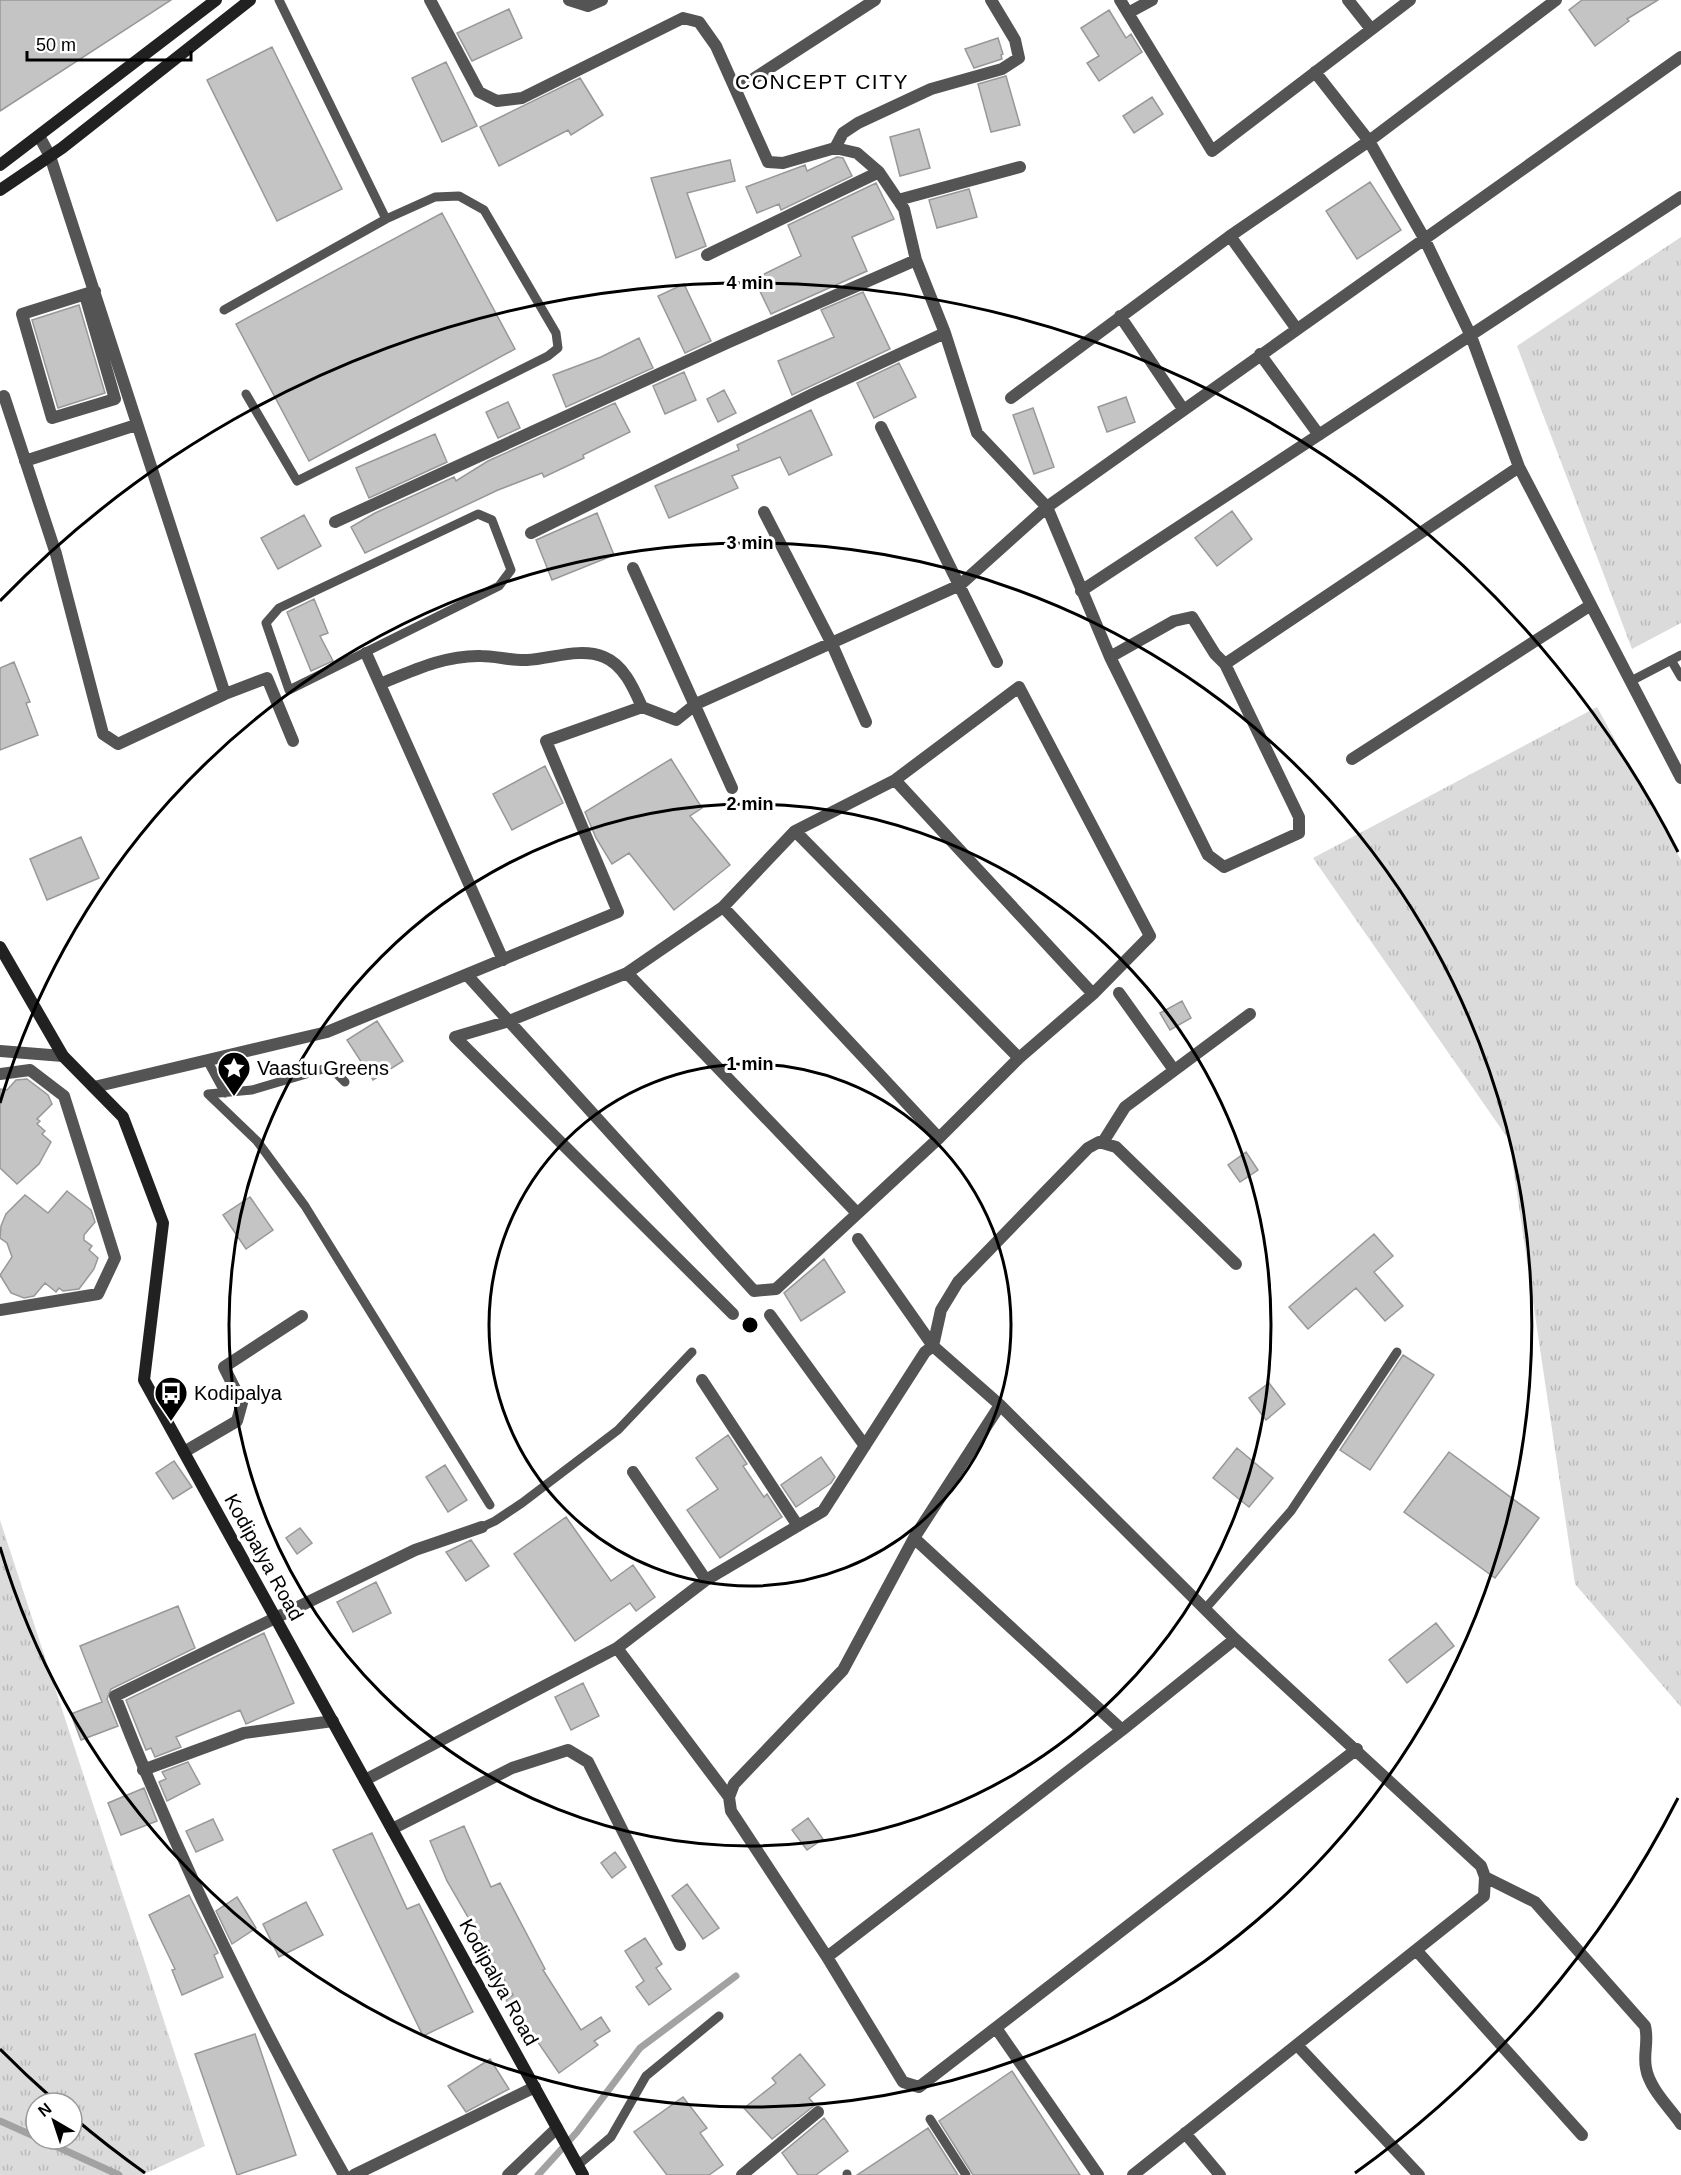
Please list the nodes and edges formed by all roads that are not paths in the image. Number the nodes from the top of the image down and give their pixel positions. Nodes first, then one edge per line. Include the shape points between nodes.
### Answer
1 (216, 0) edge
2 (250, 0) edge
3 (279, 0) edge
4 (430, 0) edge
5 (569, 0) edge
6 (602, 0) edge
7 (874, 0) edge
8 (991, 0) edge
9 (1120, 0) edge
10 (1152, 0) edge
11 (1348, 0) edge
12 (1410, 0) edge
13 (1556, 0) edge
14 (1128, 13) junction
15 (1371, 29) junction
16 (1681, 57) edge
17 (1316, 72) junction
18 (736, 90) junction
19 (39, 136) junction
20 (1369, 141) junction
21 (835, 148) junction
22 (50, 156) junction
23 (0, 165) edge
24 (1020, 167) dead end
25 (879, 172) junction
26 (0, 190) edge
27 (1681, 197) edge
28 (898, 200) junction
29 (386, 219) junction
30 (1230, 236) junction
31 (1424, 238) junction
32 (707, 255) dead end
33 (916, 260) junction
34 (90, 293) junction
35 (224, 310) dead end
36 (1120, 316) junction
37 (1296, 328) junction
38 (945, 333) junction
39 (1471, 336) junction
40 (1260, 354) junction
41 (246, 394) dead end
42 (4, 396) dead end
43 (1011, 398) dead end
44 (1183, 409) junction
45 (136, 425) junction
46 (881, 427) dead end
47 (1319, 435) junction
48 (25, 461) junction
49 (1519, 467) junction
50 (1047, 507) junction
51 (764, 512) dead end
52 (335, 522) dead end
53 (531, 533) dead end
54 (633, 568) dead end
55 (960, 585) junction
56 (1081, 591) junction
57 (1591, 605) junction
58 (831, 642) junction
59 (366, 654) junction
60 (1681, 655) edge
61 (1110, 657) junction
62 (1671, 660) junction
63 (997, 662) dead end
64 (1225, 664) junction
65 (1681, 677) edge
66 (1631, 681) junction
67 (380, 684) junction
68 (225, 694) junction
69 (696, 704) junction
70 (642, 707) junction
71 (867, 722) dead end
72 (293, 741) dead end
73 (1352, 759) dead end
74 (1681, 778) edge
75 (895, 780) junction
76 (732, 788) dead end
77 (795, 831) junction
78 (723, 907) junction
79 (0, 947) edge
80 (503, 960) junction
81 (627, 973) junction
82 (467, 975) junction
83 (1119, 993) dead end
84 (1094, 994) junction
85 (1250, 1014) dead end
86 (509, 1021) junction
87 (0, 1051) edge
88 (63, 1056) junction
89 (1019, 1059) junction
90 (207, 1060) junction
91 (1174, 1070) junction
92 (0, 1074) edge
93 (345, 1082) dead end
94 (94, 1087) junction
95 (225, 1093) junction
96 (939, 1138) junction
97 (1103, 1142) junction
98 (857, 1213) junction
99 (858, 1239) dead end
100 (1236, 1264) dead end
101 (0, 1310) edge
102 (733, 1314) dead end
103 (770, 1315) dead end
104 (302, 1316) dead end
105 (933, 1346) junction
106 (692, 1352) dead end
107 (1397, 1352) dead end
108 (702, 1380) dead end
109 (1000, 1405) junction
110 (865, 1446) junction
111 (184, 1452) junction
112 (633, 1472) dead end
113 (490, 1505) dead end
114 (798, 1526) junction
115 (482, 1527) joint
116 (914, 1538) junction
117 (706, 1580) junction
118 (1205, 1609) junction
119 (276, 1619) junction
120 (1235, 1639) junction
121 (617, 1648) junction
122 (333, 1722) junction
123 (1122, 1730) junction
124 (1357, 1749) junction
125 (143, 1770) junction
126 (365, 1779) junction
127 (729, 1797) junction
128 (392, 1829) junction
129 (1485, 1877) junction
130 (680, 1945) dead end
131 (1416, 1950) junction
132 (827, 1957) junction
133 (719, 2016) dead end
134 (996, 2028) junction
135 (1297, 2045) junction
136 (535, 2087) junction
137 (819, 2112) dead end
138 (930, 2120) dead end
139 (1681, 2124) edge
140 (558, 2130) junction
141 (1185, 2133) junction
142 (1582, 2135) dead end
143 (578, 2166) edge
144 (344, 2175) edge
145 (354, 2175) edge
146 (508, 2175) edge
147 (742, 2175) edge
148 (966, 2175) edge
149 (1098, 2175) edge
150 (1133, 2175) edge
151 (1220, 2175) edge
152 (1419, 2175) edge

1 - 19 main road
2 - 22 main road
3 - 29 lane
4 - 18 street via 480,92 497,101 522,99 683,18 699,22 711,38
5 - 6 street via 588,6
7 - 18 street
8 - 21 street via 1015,40 1019,58 1002,69 931,89 858,123 843,133
9 - 14 street
10 - 14 street
11 - 15 street
12 - 15 street
13 - 20 street
14 - 17 street via 1212,151
15 - 17 street
16 - 31 street
17 - 20 street
18 - 21 street via 768,162 783,164
19 - 22 street
19 - 23 main road
20 - 30 street
20 - 31 street
21 - 25 street via 857,153
22 - 26 main road
22 - 34 street
24 - 28 street
25 - 28 street
25 - 32 street
27 - 39 street
28 - 33 street via 904,209
29 - 35 lane
29 - 41 lane via 435,197 459,196 484,210 556,333 558,348 297,481
30 - 36 street
30 - 37 street
31 - 37 street
31 - 39 street
33 - 38 street
33 - 52 street
34 - 34 street via 22,314 52,418 115,399
34 - 45 street
36 - 43 street
36 - 44 street
37 - 40 street
38 - 50 street via 977,433
38 - 53 street
39 - 47 street
39 - 49 street
40 - 44 street
40 - 47 street
42 - 48 street
44 - 50 street
45 - 48 street
45 - 68 street
46 - 55 street
47 - 56 street
48 - 68 street via 56,554 104,734 118,744
49 - 57 street
49 - 64 street
50 - 55 street
50 - 56 street
51 - 58 street
54 - 69 street
55 - 58 street
55 - 63 street
56 - 61 street
57 - 66 street
57 - 73 street
58 - 69 street
58 - 71 street
59 - 59 lane via 289,690 266,623 279,608 478,514 492,520 512,570 499,586
59 - 67 street
60 - 62 lane
61 - 64 street via 1174,621 1192,617
61 - 64 street via 1208,855 1224,867 1299,833 1299,817
62 - 65 lane
62 - 66 lane
66 - 74 street
67 - 70 street via 440,661 479,656 525,661 584,653 604,657 618,667
67 - 80 street
68 - 72 street via 267,678
69 - 70 street via 676,720
69 - 76 street
70 - 80 street via 546,741 618,912
75 - 77 street
75 - 84 street
75 - 84 street via 1019,687 1150,936
77 - 78 street
77 - 89 street
78 - 81 street
78 - 96 street
79 - 88 main road, Kodipalya Road
80 - 82 street
81 - 86 street
81 - 98 street
82 - 86 street
82 - 90 street via 327,1032
83 - 91 street
84 - 89 street
85 - 91 street
86 - 98 street via 754,1291 776,1289
86 - 102 street via 455,1037
87 - 88 street
88 - 94 main road, Kodipalya Road
89 - 96 street
90 - 94 street
90 - 95 lane
91 - 97 street via 1125,1107
92 - 101 street via 30,1070 64,1096 115,1258 98,1294
93 - 95 lane via 330,1066 252,1090
94 - 111 main road, Kodipalya Road via 123,1117 163,1223 144,1380
95 - 113 lane via 208,1094 256,1141 305,1206
96 - 98 street
97 - 100 street via 1116,1147
97 - 105 street via 1088,1148 958,1282 941,1310
99 - 105 street
103 - 110 street
104 - 111 street via 224,1367 242,1403 237,1421
105 - 109 street
105 - 110 street
106 - 115 lane via 618,1430 522,1503
107 - 118 lane via 1291,1511
108 - 114 street
109 - 116 street
109 - 118 street
110 - 114 street via 823,1511
111 - 119 main road, Kodipalya Road
112 - 117 street
114 - 117 street
115 - 119 street via 415,1550
116 - 123 street
116 - 127 street via 843,1670 734,1784
117 - 121 street
118 - 120 street
119 - 122 main road, Kodipalya Road
119 - 125 street via 115,1696
120 - 123 street
120 - 124 street
121 - 126 street
121 - 127 street
122 - 125 street via 244,1733
122 - 126 main road, Kodipalya Road
123 - 132 street
124 - 129 street via 1481,1866
124 - 134 street
125 - 144 street via 262,2025
126 - 128 main road, Kodipalya Road
127 - 132 street via 731,1811
128 - 130 street via 512,1767 568,1750 588,1762
128 - 136 main road, Kodipalya Road
129 - 131 street via 1484,1896
129 - 139 street via 1535,1902 1645,2026 1645,2067
131 - 135 street
131 - 142 street
132 - 134 street via 907,2085 920,2087
133 - 143 lane via 646,2076 611,2138
134 - 149 street
135 - 141 street
135 - 152 street
136 - 140 main road, Kodipalya Road
136 - 145 street
137 - 147 street
138 - 148 lane
140 - 143 main road, Kodipalya Road
140 - 146 street
141 - 150 street
141 - 151 street

